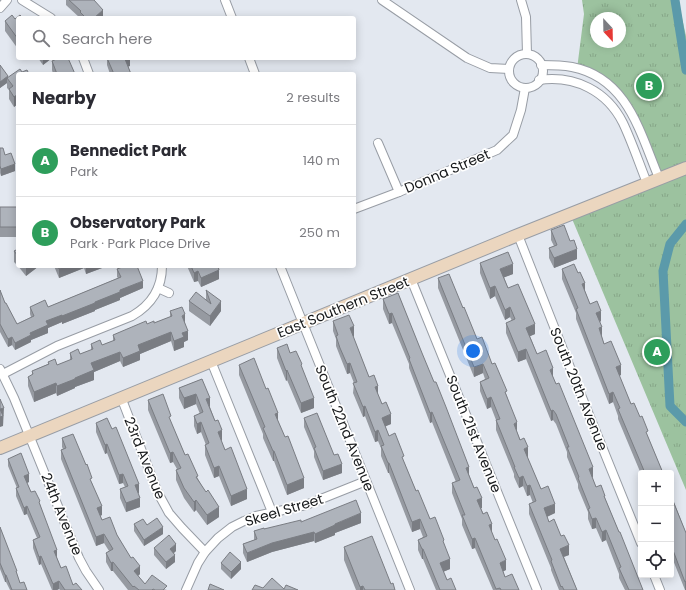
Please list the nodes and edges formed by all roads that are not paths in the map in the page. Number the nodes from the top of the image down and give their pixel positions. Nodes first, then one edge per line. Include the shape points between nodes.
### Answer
1 (7, 0) edge
2 (22, 0) edge
3 (225, 0) edge
4 (382, 0) edge
5 (521, 0) edge
6 (0, 8) edge
7 (48, 16) edge
8 (231, 16) edge
9 (527, 54) junction
10 (84, 60) edge
11 (250, 60) edge
12 (541, 65) junction
13 (509, 69) junction
14 (88, 72) edge
15 (254, 72) edge
16 (539, 80) junction
17 (525, 88) junction
18 (378, 142) dead end
19 (686, 168) edge
20 (653, 180) junction
21 (399, 192) junction
22 (356, 208) edge
23 (518, 235) junction
24 (162, 268) edge
25 (281, 268) edge
26 (411, 279) junction
27 (158, 288) junction
28 (169, 293) dead end
29 (302, 324) junction
30 (211, 361) junction
31 (2, 372) edge
32 (121, 398) junction
33 (30, 435) junction
34 (0, 448) edge
35 (366, 481) junction
36 (272, 512) junction
37 (641, 542) edge
38 (205, 552) junction
39 (655, 578) edge
40 (99, 590) edge
41 (186, 590) edge
42 (410, 590) edge
43 (537, 590) edge
44 (660, 590) edge

1 - 6 street
2 - 7 street
3 - 8 street
4 - 13 street via 467,58 490,68
5 - 9 street via 526,17
9 - 12 street via 534,56
9 - 13 street via 514,59
10 - 14 street
11 - 15 street
12 - 16 street via 542,75
12 - 20 street via 572,67 590,73 615,89 634,118
13 - 17 street via 511,80
16 - 17 street via 531,87
16 - 20 street via 571,81 582,84 600,95 623,123
17 - 21 street, Donna Street via 513,135 497,150
18 - 21 street
19 - 20 street, East Southern Street
20 - 23 street, East Southern Street
21 - 22 street, Donna Street
23 - 26 street, East Southern Street
23 - 37 street, South 20th Avenue
24 - 27 street
25 - 29 street, South 22nd Avenue
26 - 29 street, East Southern Street
26 - 43 street, South 21st Avenue
27 - 28 street
27 - 31 street via 148,304 132,316 57,346
29 - 30 street, East Southern Street
29 - 35 street, South 22nd Avenue
30 - 32 street, East Southern Street
30 - 36 street
31 - 33 street, 24th Avenue
32 - 33 street, East Southern Street
32 - 38 street, 23rd Avenue via 158,493 170,513
33 - 34 street, East Southern Street
33 - 40 street, 24th Avenue via 79,558
35 - 36 street, Skeel Street via 306,505
35 - 42 street, South 22nd Avenue
36 - 38 street, Skeel Street via 250,518 232,527
38 - 41 street, Skeel Street
39 - 44 street

